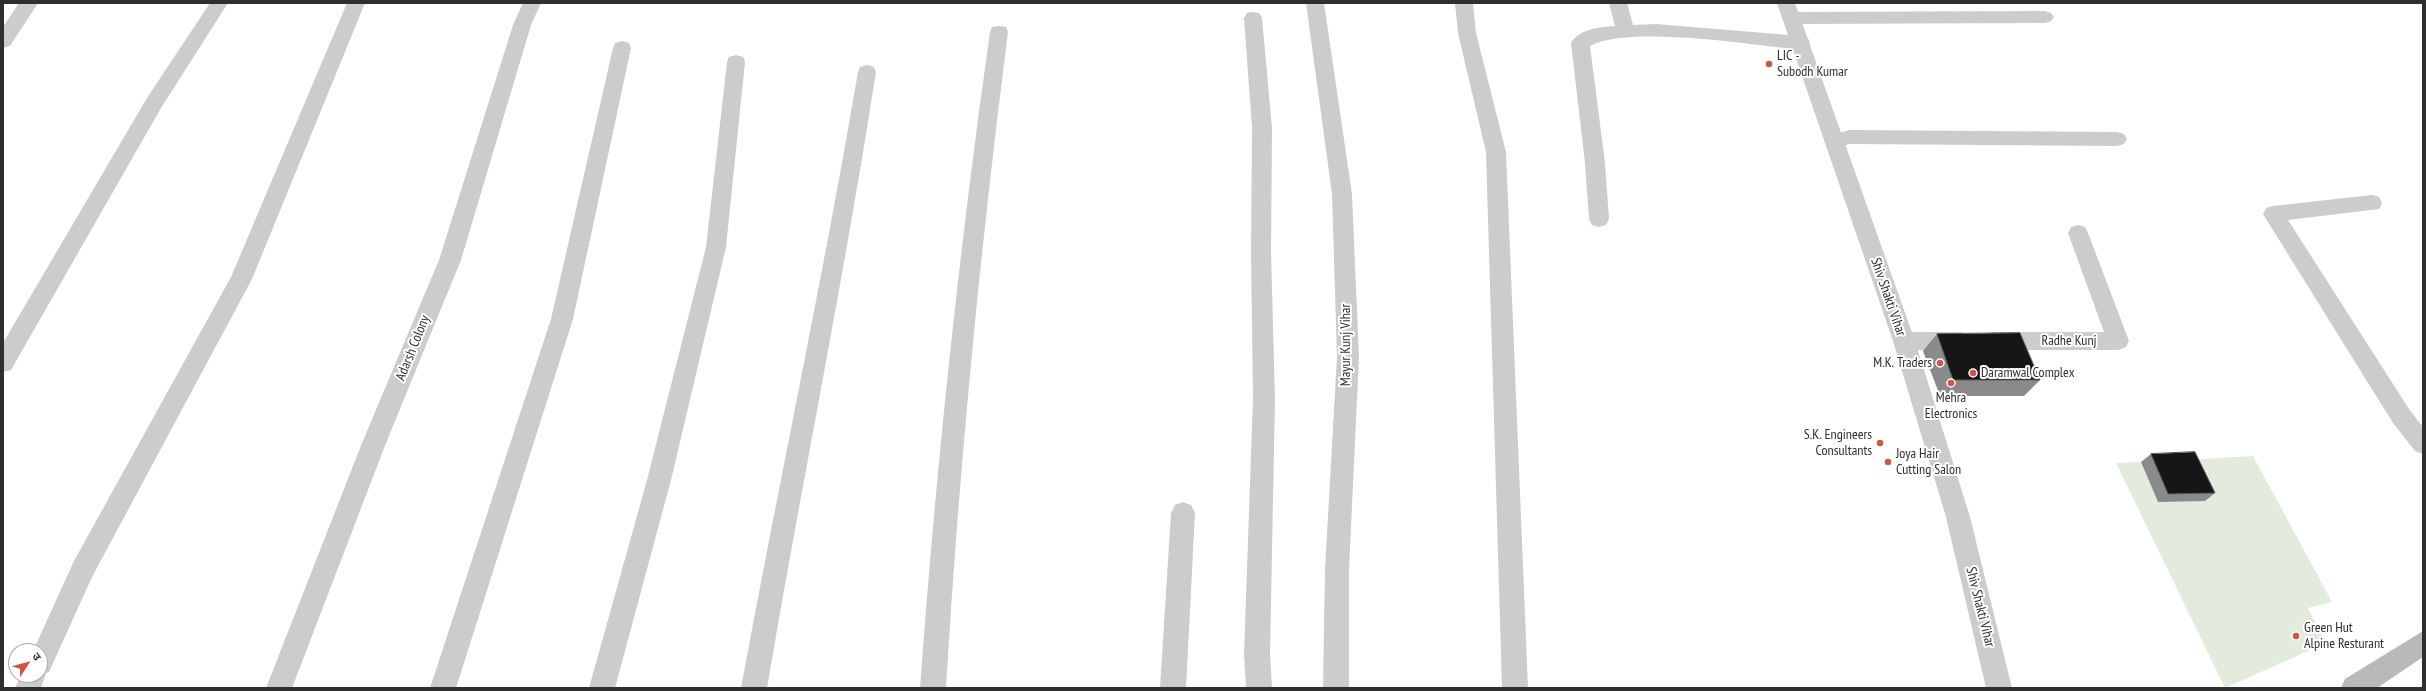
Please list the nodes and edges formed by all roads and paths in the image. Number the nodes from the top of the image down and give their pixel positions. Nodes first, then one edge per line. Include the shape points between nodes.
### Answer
1 (29, 3) edge
2 (219, 3) edge
3 (356, 3) edge
4 (532, 3) edge
5 (1315, 3) edge
6 (1464, 3) edge
7 (1618, 3) edge
8 (1788, 11) edge
9 (2045, 17) dead end
10 (1253, 18) dead end
11 (999, 32) dead end
12 (1626, 32) junction
13 (3, 41) edge
14 (1801, 43) junction
15 (622, 48) dead end
16 (736, 62) dead end
17 (867, 72) dead end
18 (2117, 139) dead end
19 (1834, 141) junction
20 (2372, 202) dead end
21 (1599, 219) dead end
22 (2078, 233) dead end
23 (1904, 341) junction
24 (3, 363) edge
25 (2423, 444) edge
26 (1183, 514) dead end
27 (2423, 643) edge
28 (48, 645) edge
29 (279, 688) edge
30 (443, 688) edge
31 (602, 688) edge
32 (754, 688) edge
33 (933, 688) edge
34 (1173, 688) edge
35 (1259, 688) edge
36 (1336, 688) edge
37 (1515, 688) edge
38 (1999, 688) edge
39 (2354, 688) edge

1 - 13 street
2 - 24 street via 154,103
3 - 28 street via 241,279 83,569
4 - 29 street, Adarsh Colony via 522,26 450,260 374,443
5 - 36 street, Mayur Kunj Vihar via 1342,194 1348,357 1337,569
6 - 37 street via 1467,33 1496,152
7 - 12 street
8 - 9 street
8 - 14 street, Shiv Shakti Vihar
10 - 35 street via 1262,128 1264,398 1257,654
11 - 33 street via 974,219 944,524
12 - 14 street via 1656,30
12 - 21 street via 1597,34 1580,44 1595,163
14 - 19 street, Shiv Shakti Vihar
15 - 30 street via 562,319
16 - 31 street via 716,246 658,480
17 - 32 street via 842,226 785,513
18 - 19 street via 1850,137
19 - 23 street, Shiv Shakti Vihar
20 - 25 street via 2274,214 2401,416
22 - 23 street, Radhe Kunj via 2118,341
23 - 38 street, Shiv Shakti Vihar via 1958,517
26 - 34 street
27 - 39 main road

